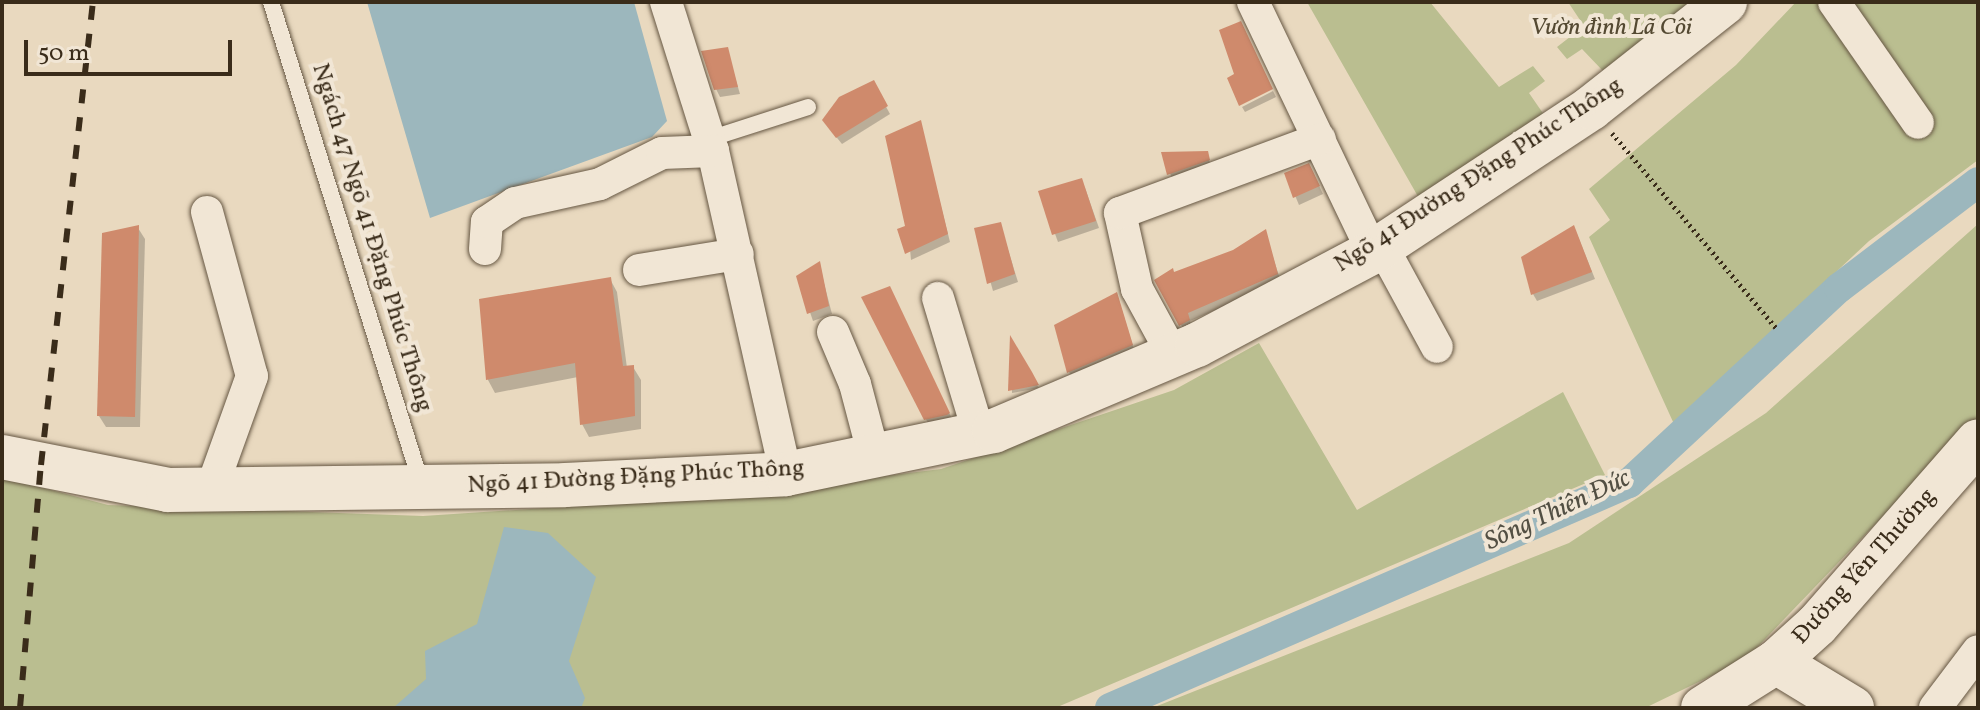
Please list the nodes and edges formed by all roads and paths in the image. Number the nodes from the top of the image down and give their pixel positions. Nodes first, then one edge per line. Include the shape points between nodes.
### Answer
1 (271, 2) edge
2 (666, 2) edge
3 (1253, 2) edge
4 (1725, 2) edge
5 (1834, 2) edge
6 (808, 107) dead end
7 (1591, 108) junction
8 (1918, 123) dead end
9 (1320, 139) junction
10 (711, 145) junction
11 (207, 212) dead end
12 (485, 249) dead end
13 (1373, 252) junction
14 (738, 254) junction
15 (639, 270) dead end
16 (938, 298) dead end
17 (1777, 329) dead end
18 (833, 332) dead end
19 (1437, 347) dead end
20 (1173, 355) junction
21 (979, 434) junction
22 (1978, 441) edge
23 (874, 456) junction
24 (2, 457) edge
25 (786, 474) junction
26 (423, 489) junction
27 (211, 490) junction
28 (1978, 651) edge
29 (1776, 662) junction
30 (1703, 708) edge
31 (1852, 708) edge
32 (1935, 708) edge

1 - 26 lane, Ngách 47 Ngõ 41 Đặng Phúc Thông
2 - 10 street
3 - 9 street
4 - 7 street, Ngõ 41 Đường Đặng Phúc Thông
5 - 8 street
6 - 10 lane
7 - 13 street, Ngõ 41 Đường Đặng Phúc Thông
7 - 17 path
9 - 13 street
9 - 20 street via 1120,213 1137,289
10 - 12 street via 662,153 600,184 515,203 487,222
10 - 14 street
11 - 27 street via 252,376
13 - 19 street via 1389,259
13 - 20 street, Ngõ 41 Đường Đặng Phúc Thông
14 - 15 street
14 - 25 street
16 - 21 street
18 - 23 street via 855,384
20 - 21 street, Ngõ 41 Đường Đặng Phúc Thông
21 - 23 street, Ngõ 41 Đường Đặng Phúc Thông
22 - 29 street, Đường Yên Thường via 1817,625
23 - 25 street, Ngõ 41 Đường Đặng Phúc Thông
24 - 27 street, Ngõ 41 Đường Đặng Phúc Thông via 168,490
25 - 26 street, Ngõ 41 Đường Đặng Phúc Thông
26 - 27 street, Ngõ 41 Đường Đặng Phúc Thông
28 - 32 street
29 - 30 street, Đường Yên Thường
29 - 31 street

